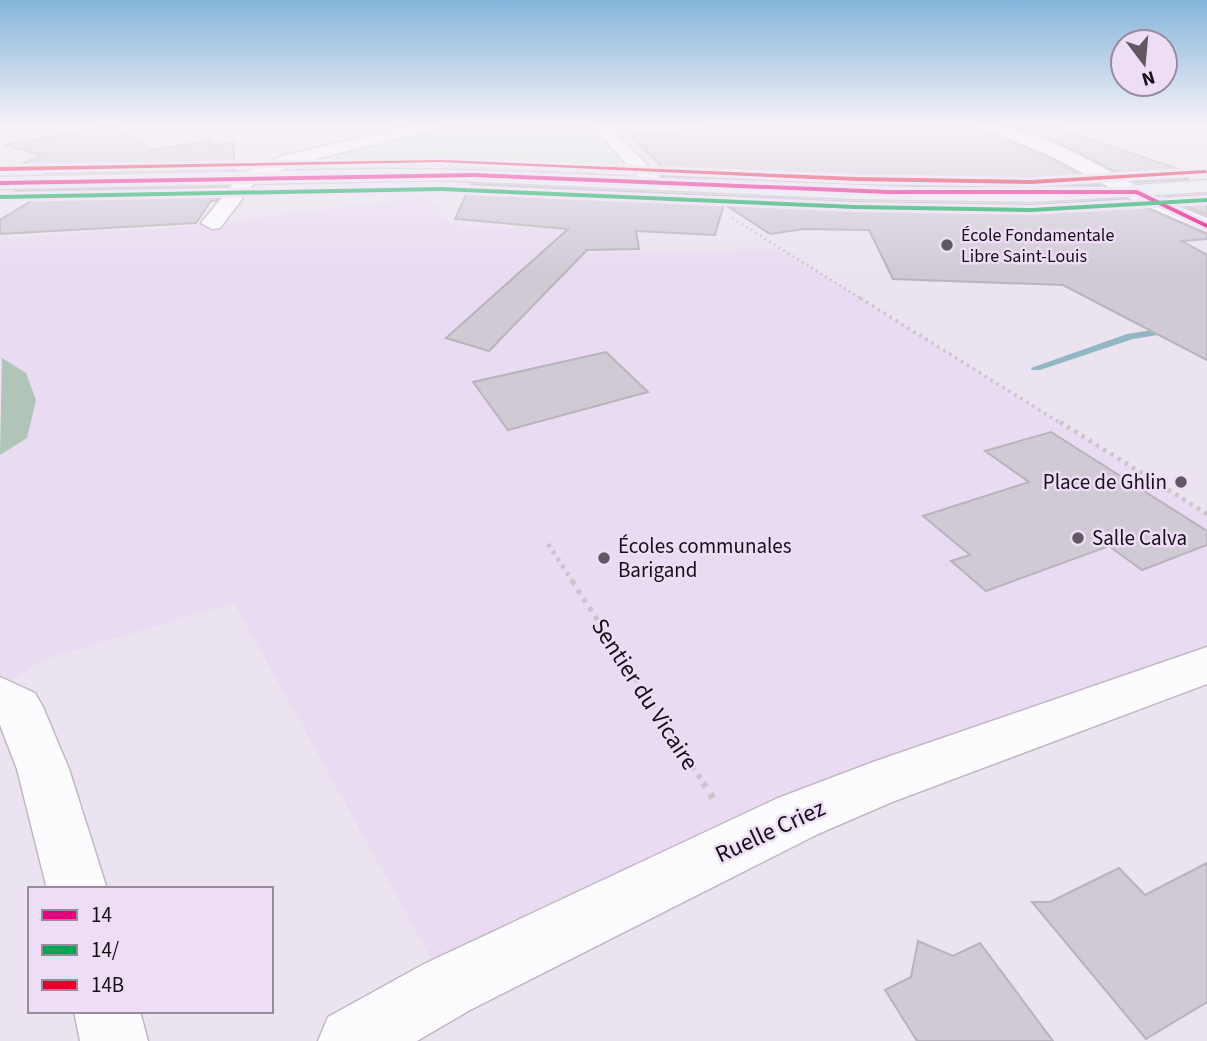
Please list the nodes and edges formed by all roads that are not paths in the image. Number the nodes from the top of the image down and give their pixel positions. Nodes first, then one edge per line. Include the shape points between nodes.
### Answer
1 (258, 174) edge
2 (645, 174) edge
3 (1100, 174) edge
4 (248, 178) junction
5 (0, 183) edge
6 (655, 184) junction
7 (1207, 186) edge
8 (1137, 192) junction
9 (212, 223) dead end
10 (1207, 226) edge
11 (1207, 665) edge
12 (9, 702) edge
13 (76, 887) edge
14 (107, 1013) edge
15 (114, 1041) edge
16 (352, 1041) edge

1 - 4 street
2 - 6 street
3 - 8 street
4 - 5 main road
4 - 6 main road via 472,175
4 - 9 street
6 - 8 main road via 935,195
7 - 8 main road
8 - 10 street
11 - 16 street, Ruelle Criez via 798,816 447,987
12 - 13 street via 43,769
14 - 15 street

